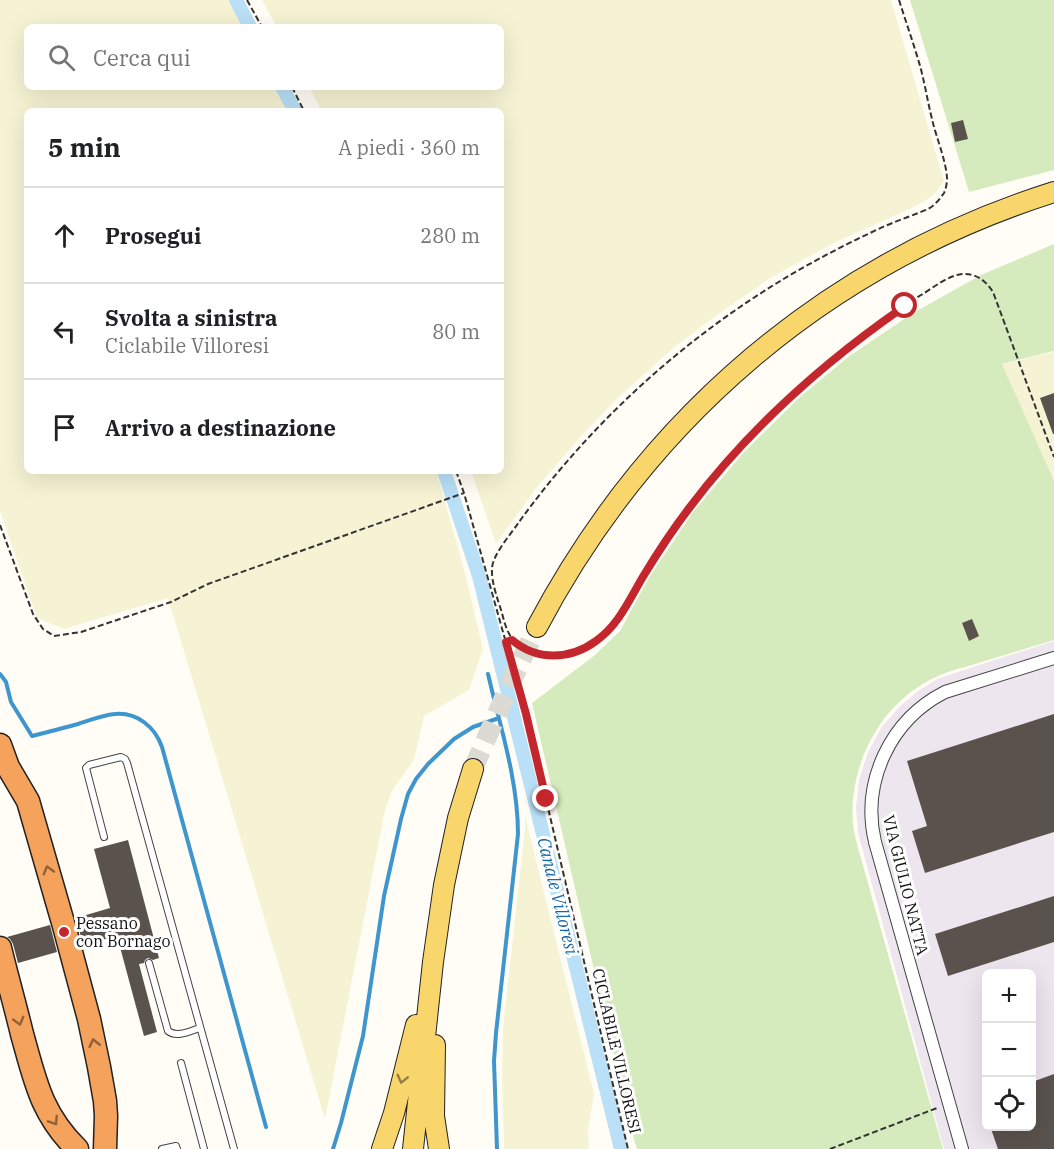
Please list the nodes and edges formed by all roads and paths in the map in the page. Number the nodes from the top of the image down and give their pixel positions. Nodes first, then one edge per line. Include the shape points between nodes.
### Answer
1 (247, 0) edge
2 (899, 0) edge
3 (260, 24) edge
4 (294, 90) edge
5 (302, 108) edge
6 (1054, 192) edge
7 (1054, 458) edge
8 (457, 474) edge
9 (463, 494) junction
10 (0, 525) edge
11 (492, 566) junction
12 (485, 569) junction
13 (537, 627) tunnel mouth
14 (512, 640) junction
15 (506, 642) junction
16 (1054, 658) edge
17 (0, 745) edge
18 (473, 769) tunnel mouth
19 (104, 837) dead end
20 (0, 948) edge
21 (433, 962) junction
22 (149, 963) dead end
23 (200, 1028) junction
24 (181, 1063) dead end
25 (939, 1107) dead end
26 (77, 1149) edge
27 (105, 1149) edge
28 (162, 1149) edge
29 (177, 1149) edge
30 (204, 1149) edge
31 (234, 1149) edge
32 (382, 1149) edge
33 (413, 1149) edge
34 (439, 1149) edge
35 (628, 1149) edge
36 (830, 1149) edge
37 (962, 1149) edge

1 - 3 path
2 - 11 path via 941,150 946,190 933,207 853,241 776,283 670,360 606,419 559,471
4 - 5 path
6 - 13 main road via 969,224 885,265 813,310 746,362 690,415 629,485 580,554
7 - 14 path via 990,288 974,275 953,276 854,343 762,424 690,508 622,614 602,637 582,650 564,655 534,654
8 - 9 path, CICLABILE VILLORESI
9 - 10 path via 207,584 171,602 81,632 54,636 43,629 33,614
9 - 12 path, CICLABILE VILLORESI
11 - 12 path
11 - 14 path
12 - 15 path, CICLABILE VILLORESI
14 - 15 path
15 - 35 path, CICLABILE VILLORESI
16 - 37 street, VIA GIULIO NATTA via 935,697 893,737 874,783 871,822 875,842
27 -> 17 highway via 105,1101 86,1007 27,801
18 - 21 main road via 454,836
19 - 23 lane via 86,768 121,757 127,763
20 -> 26 highway via 37,1089 51,1118
21 -> 32 main road
21 - 33 main road
21 - 34 main road via 434,1116
22 - 23 lane via 168,1031 177,1035
23 - 31 lane
24 - 30 lane
25 - 36 path
28 - 29 lane

